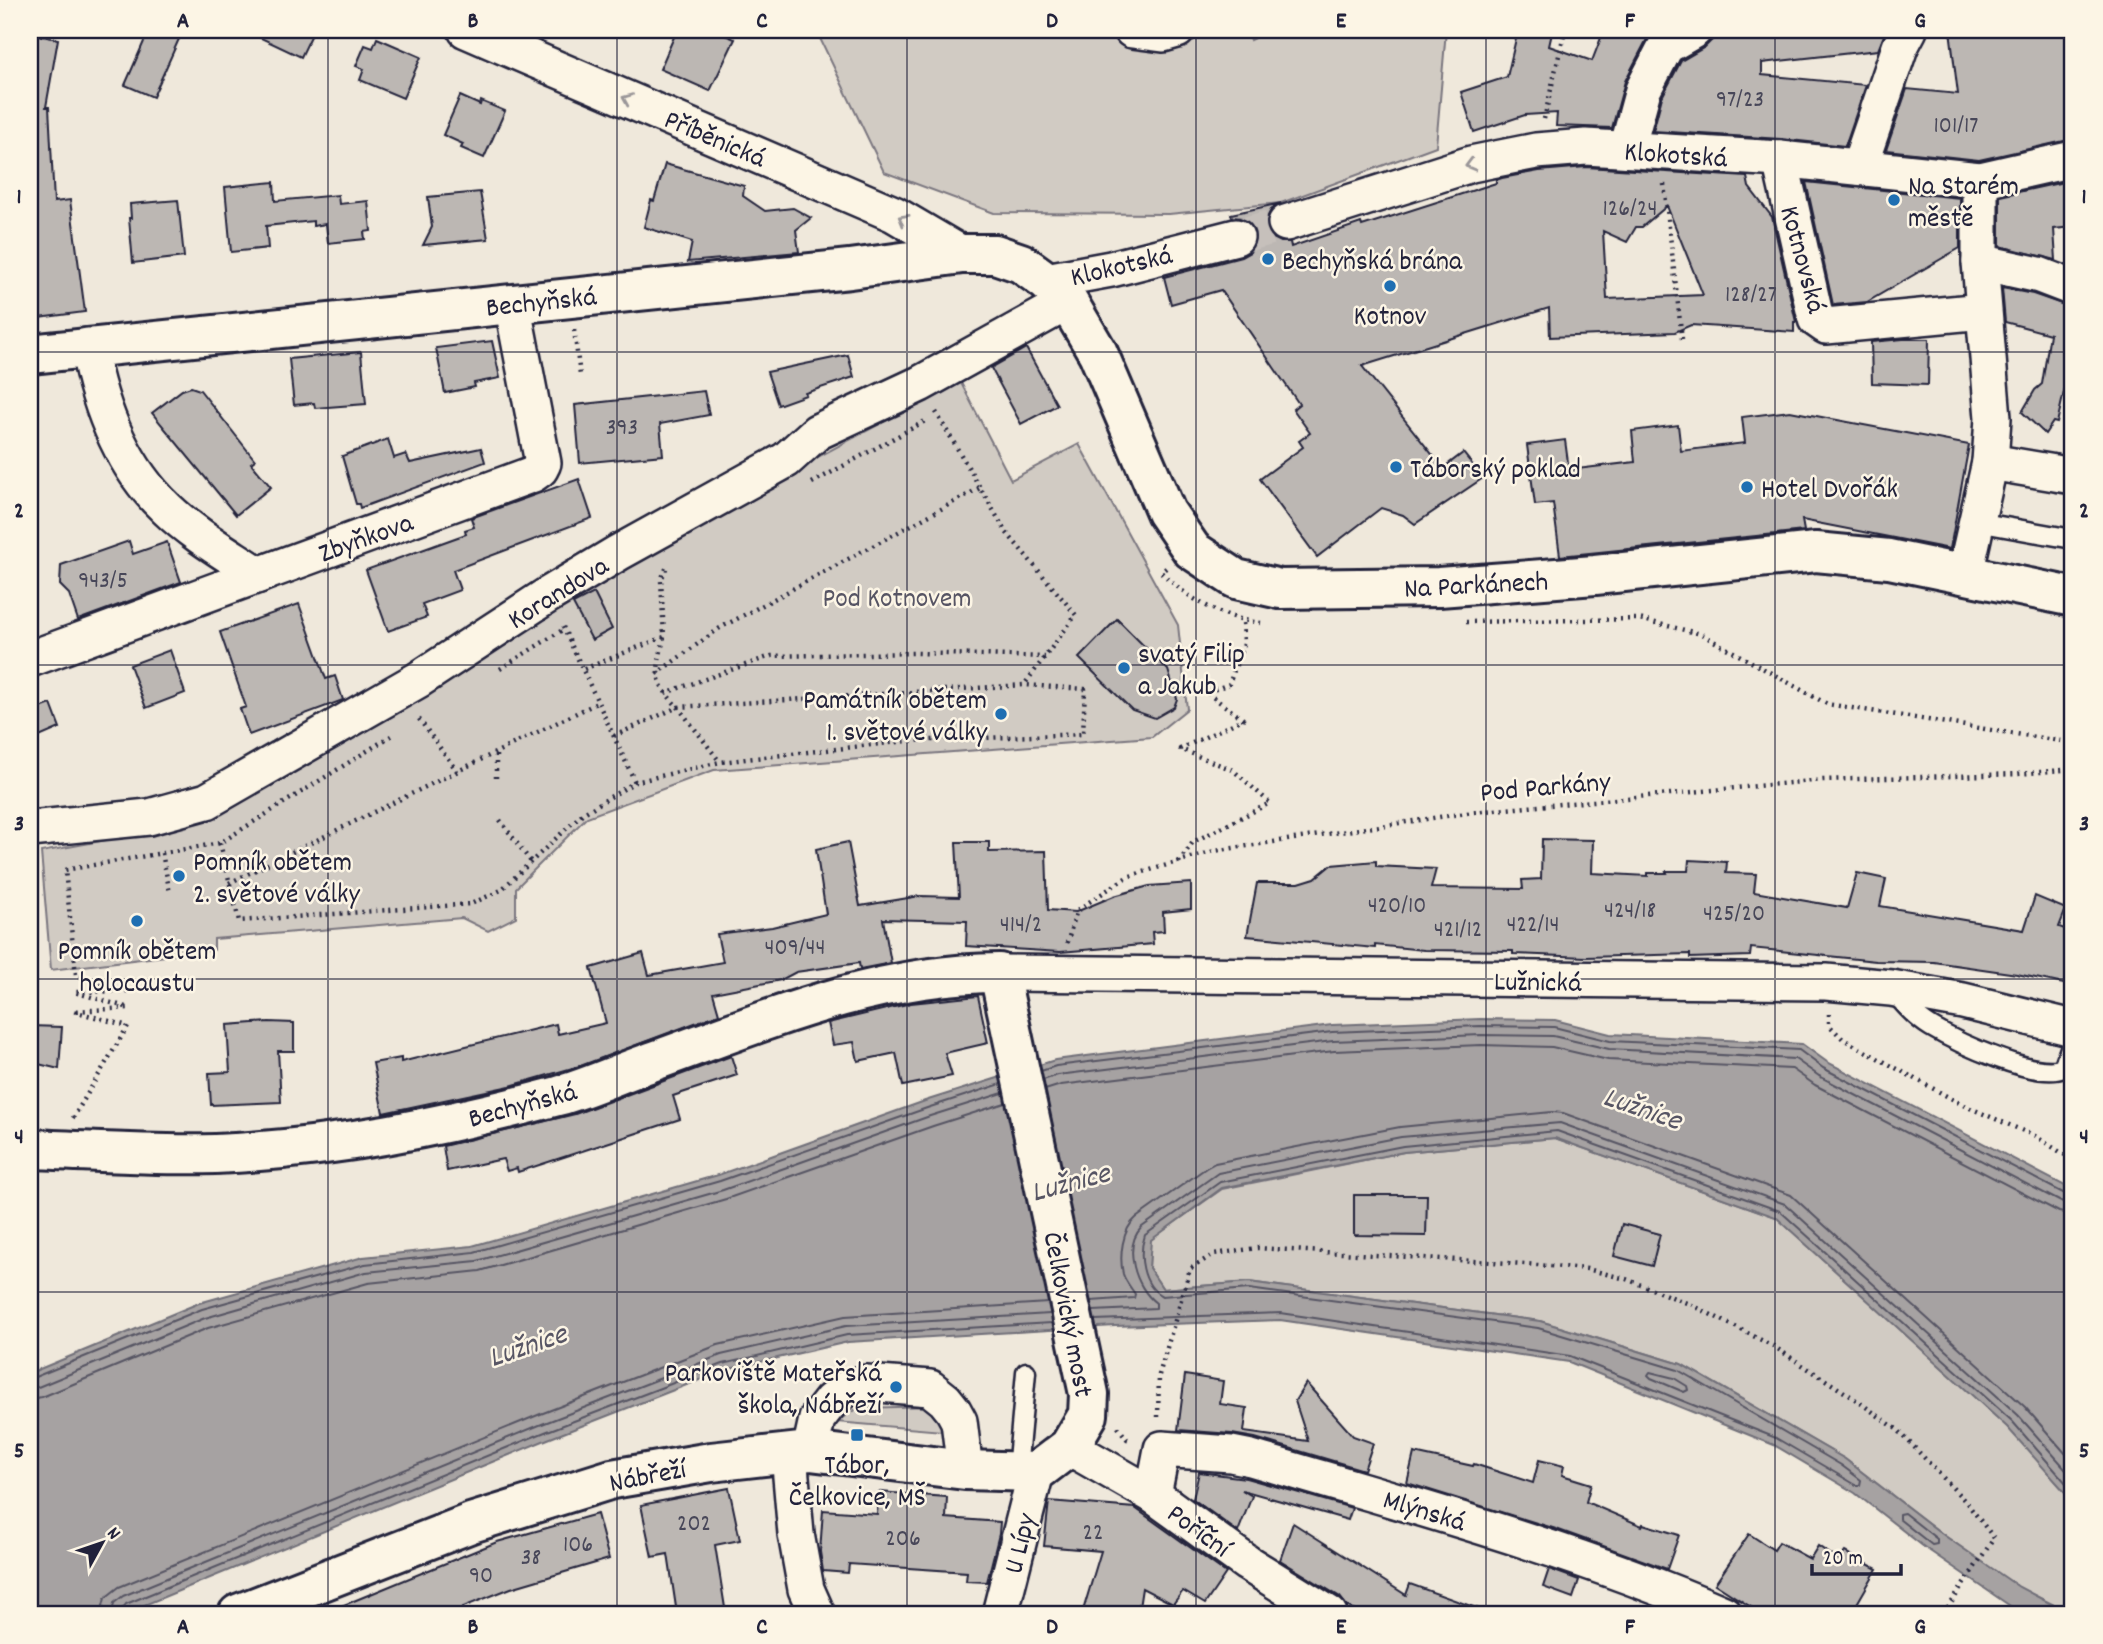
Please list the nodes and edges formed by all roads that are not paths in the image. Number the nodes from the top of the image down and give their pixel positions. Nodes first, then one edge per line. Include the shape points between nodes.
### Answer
1 (466, 30) edge
2 (1132, 30) edge
3 (1177, 30) edge
4 (1693, 30) edge
5 (1909, 30) edge
6 (1626, 149) junction
7 (1780, 159) junction
8 (2073, 159) edge
9 (1859, 167) junction
10 (1980, 180) junction
11 (1286, 223) tunnel mouth
12 (1236, 237) tunnel mouth
13 (961, 254) junction
14 (1980, 262) junction
15 (2073, 288) edge
16 (1057, 291) junction
17 (512, 303) junction
18 (1983, 311) junction
19 (88, 346) junction
20 (30, 354) edge
21 (1990, 462) junction
22 (2073, 476) edge
23 (1977, 522) junction
24 (2073, 539) edge
25 (1965, 574) junction
26 (259, 575) junction
27 (2073, 597) edge
28 (30, 659) edge
29 (30, 829) edge
30 (999, 973) junction
31 (1891, 988) junction
32 (2073, 1028) edge
33 (2073, 1040) edge
34 (30, 1149) edge
35 (1026, 1372) dead end
36 (1069, 1447) junction
37 (800, 1453) junction
38 (965, 1470) junction
39 (1027, 1472) junction
40 (1153, 1495) junction
41 (238, 1614) edge
42 (817, 1614) edge
43 (1000, 1614) edge
44 (1329, 1614) edge
45 (1724, 1614) edge

13 -> 1 street, Příběnická via 894,214
2 - 3 street via 1163,34
4 - 6 street via 1665,46 1643,90
5 - 9 street
6 - 7 street, Klokotská
6 -> 11 street, Klokotská via 1536,151 1471,164
7 - 9 street, Klokotská
7 - 18 street, Kotnovská via 1816,319 1826,326
8 - 10 street, Klokotská
9 - 10 street, Klokotská
10 - 14 street
12 - 16 street, Klokotská via 1111,268
13 - 16 street, Bechyňská via 1008,257
13 - 17 street, Bechyňská via 850,270
14 - 15 street
14 - 18 street
16 - 25 street, Na Parkánech via 1098,353 1166,512 1192,550 1236,579 1280,589 1439,587 1816,552 1889,559
16 - 29 street, Korandova via 920,384 817,432 786,460 618,552 418,680 206,801 149,817
17 - 19 street, Bechyňská
17 - 26 street, Zbyňkova via 541,453 540,469
18 - 21 street via 1993,418
19 - 20 street, Bechyňská
19 - 26 street via 95,385 112,432 149,490 191,529
21 - 22 street
21 - 23 street
23 - 24 lane
23 - 25 street
25 - 27 street, Na Parkánech
26 - 28 street, Zbyňkova
30 - 31 street, Lužnická via 1826,982
30 - 34 street, Bechyňská via 913,980 834,999 561,1095 415,1130 315,1147 213,1154
30 - 36 street, Čelkovický most via 1089,1394 1088,1415
31 - 32 street, Lužnická
31 - 33 lane via 1905,1007 1931,1027 1993,1057 2053,1072 2063,1068
35 - 39 lane
36 - 39 street
36 - 40 street, Poříční
37 - 38 street, Nábřeží
37 - 38 street via 817,1419 847,1388 866,1383 930,1388 959,1421
37 - 41 street, Nábřeží via 612,1479 471,1522
37 - 42 street via 796,1534 806,1589
38 - 39 street, Nábřeží
39 - 43 street, U Lípy
40 - 44 street, Poříční via 1247,1563
40 - 45 street, Mlýnská via 1163,1449 1231,1454 1538,1544

